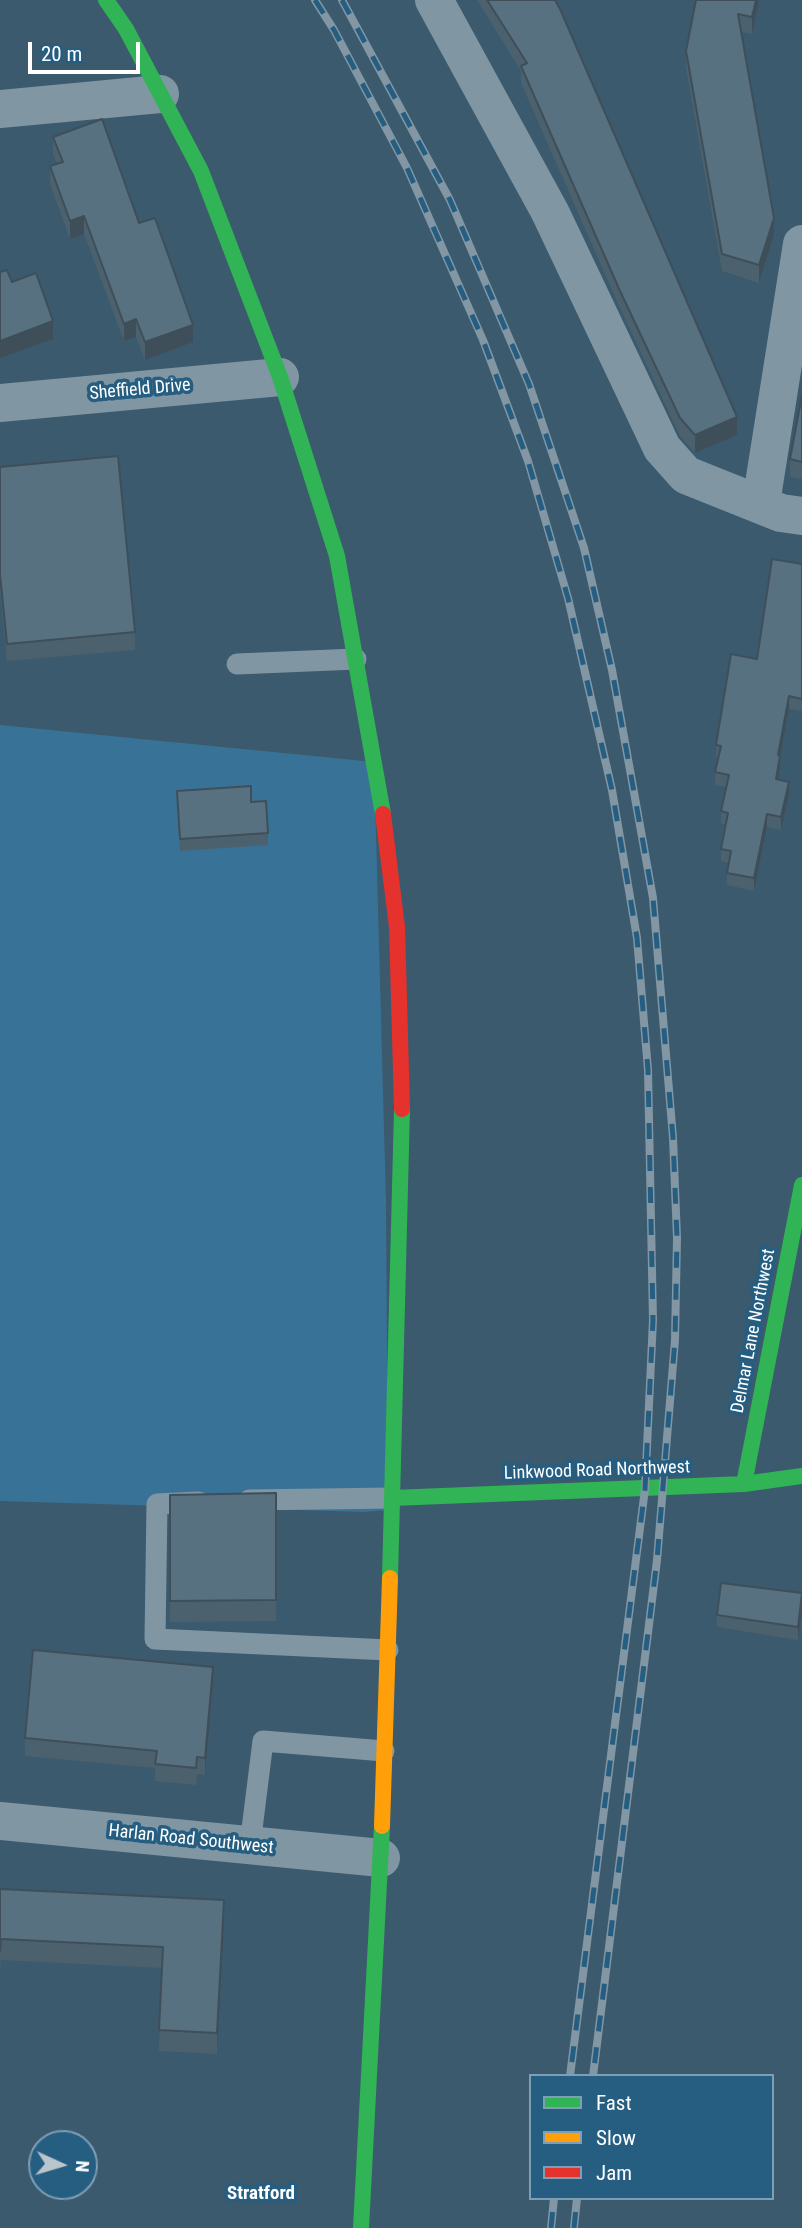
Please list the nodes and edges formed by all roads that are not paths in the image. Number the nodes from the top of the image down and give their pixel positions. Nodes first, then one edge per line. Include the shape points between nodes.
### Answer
1 (106, 0) edge
2 (434, 0) edge
3 (160, 94) junction
4 (0, 109) edge
5 (802, 244) edge
6 (280, 377) junction
7 (0, 402) edge
8 (761, 503) junction
9 (802, 516) edge
10 (356, 659) junction
11 (237, 664) dead end
12 (802, 1185) edge
13 (802, 1476) edge
14 (744, 1484) junction
15 (392, 1498) junction
16 (388, 1650) junction
17 (384, 1751) junction
18 (0, 1821) edge
19 (250, 1845) junction
20 (381, 1858) junction
21 (362, 2228) edge

1 - 3 main road
2 - 8 street via 550,212 662,448 686,475
3 - 4 street
3 - 6 main road via 201,172
5 - 8 street
6 - 7 street, Sheffield Drive
6 - 10 main road via 337,556
8 - 9 street
10 - 11 lane
10 - 15 main road via 379,779 397,927 403,1074
12 - 14 main road, Delmar Lane Northwest
13 - 14 main road, Linkwood Road Northwest
14 - 15 main road, Linkwood Road Northwest
15 - 16 main road
15 - 16 lane via 157,1504 155,1639
16 - 17 main road
17 - 19 lane via 263,1741
17 - 20 main road
18 - 19 street, Harlan Road Southwest
19 - 20 street, Harlan Road Southwest
20 - 21 main road

